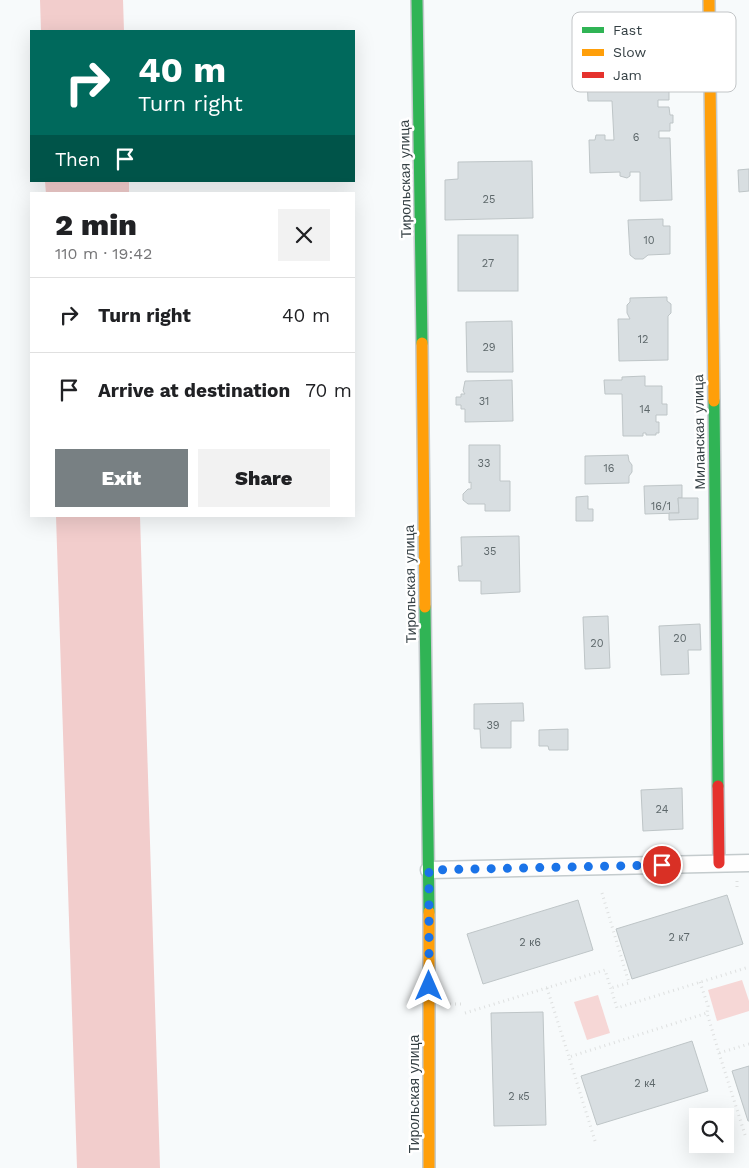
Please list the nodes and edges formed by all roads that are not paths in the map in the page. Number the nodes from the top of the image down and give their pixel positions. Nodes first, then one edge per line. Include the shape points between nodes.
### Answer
1 (417, 0) edge
2 (710, 92) edge
3 (719, 863) junction
4 (749, 863) edge
5 (429, 870) junction
6 (429, 1168) edge

1 - 5 street, Тирольская улица
2 - 3 street, Миланская улица
3 - 4 street
3 - 5 street
5 - 6 street, Тирольская улица

